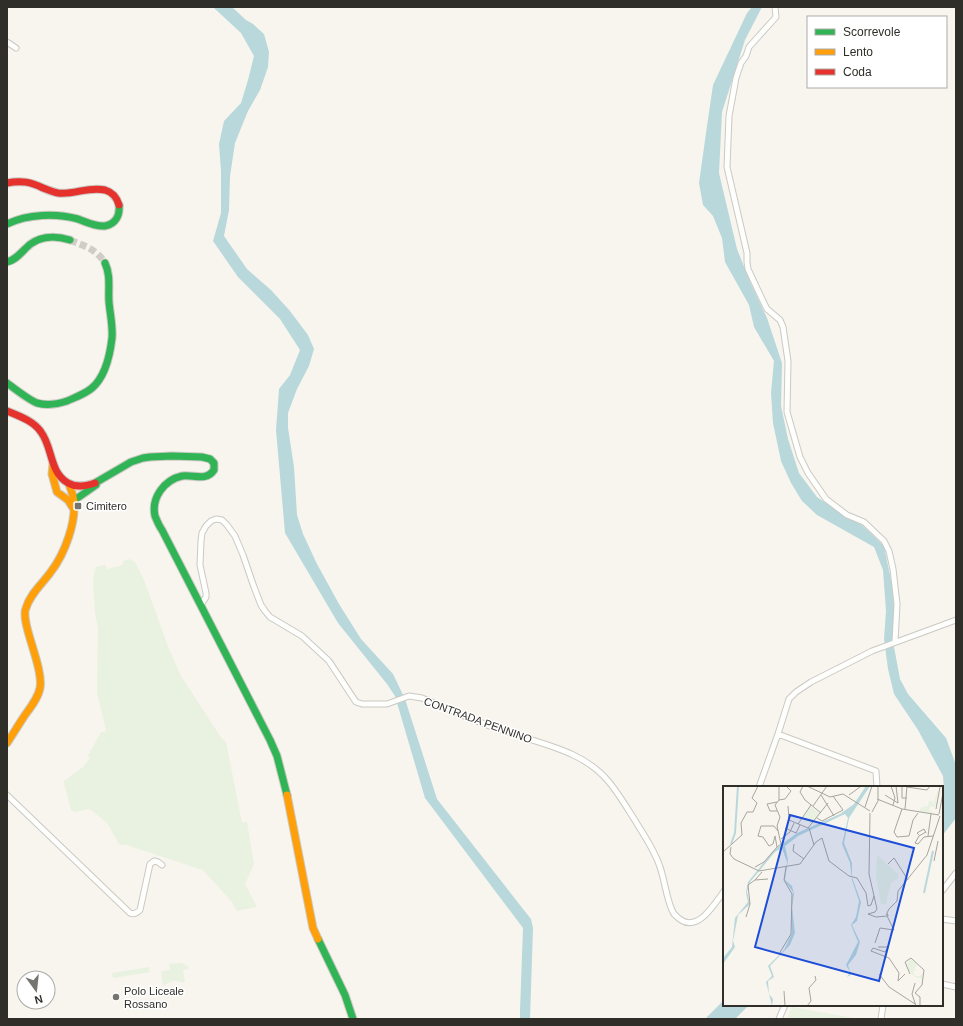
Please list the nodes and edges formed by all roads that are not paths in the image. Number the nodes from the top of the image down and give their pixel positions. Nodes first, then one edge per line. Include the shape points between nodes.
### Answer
1 (775, 7) edge
2 (7, 42) edge
3 (16, 48) dead end
4 (7, 183) edge
5 (7, 224) edge
6 (70, 240) tunnel mouth
7 (7, 262) edge
8 (105, 263) tunnel mouth
9 (7, 384) edge
10 (7, 411) edge
11 (53, 464) junction
12 (102, 479) junction
13 (69, 484) junction
14 (62, 495) junction
15 (75, 497) junction
16 (73, 508) junction
17 (202, 603) dead end
18 (956, 620) edge
19 (895, 642) junction
20 (778, 734) junction
21 (7, 743) edge
22 (759, 786) edge
23 (877, 786) edge
24 (7, 795) edge
25 (162, 865) dead end
26 (956, 873) edge
27 (943, 890) edge
28 (723, 892) edge
29 (943, 919) edge
30 (956, 921) edge
31 (943, 984) edge
32 (956, 987) edge
33 (785, 1006) edge
34 (883, 1006) edge
35 (353, 1019) edge
36 (779, 1019) edge
37 (881, 1019) edge

1 - 19 street via 776,17 749,47 736,78 729,116 727,167 747,253 748,269 767,309 780,320 783,327 788,361 787,412 800,457 808,474 826,499 847,515 864,522 884,541 893,569 897,604
2 - 3 street
4 - 5 main road via 16,180 26,181 58,193 102,189 116,197 120,207 113,223 105,226 59,216 22,218
6 - 7 main road via 51,237 39,240 32,243 14,260
8 - 9 main road via 110,280 112,334 103,373 96,385 79,396 48,405 34,402
10 - 11 main road via 39,430 47,442
11 - 13 main road via 59,475
11 - 14 main road via 52,474
12 - 13 main road via 86,486
12 - 15 main road
12 - 35 main road via 133,461 149,457 201,457 214,462 215,469 207,476 184,476 164,485 156,499 156,516 277,756 287,793 313,928 345,993
13 - 14 main road via 62,488
13 - 15 main road
14 - 15 main road
14 - 16 main road
15 - 16 main road
16 - 21 main road via 62,555 31,597 24,614 39,672 40,688 34,702
17 - 28 street, CONTRADA PENNINO via 206,593 200,565 200,541 211,520 222,520 235,536 261,605 270,617 302,636 330,661 356,702 373,705 387,704 409,696 422,698 503,731 575,755 597,769 609,782 655,852 675,916 688,923 698,921
18 - 19 street
19 - 20 street via 866,654 796,692 789,699
20 - 22 street
20 - 23 street via 876,771
24 - 25 street via 132,914 140,910 150,864 154,861
26 - 27 street
29 - 30 street
31 - 32 street
33 - 36 street
34 - 37 street

